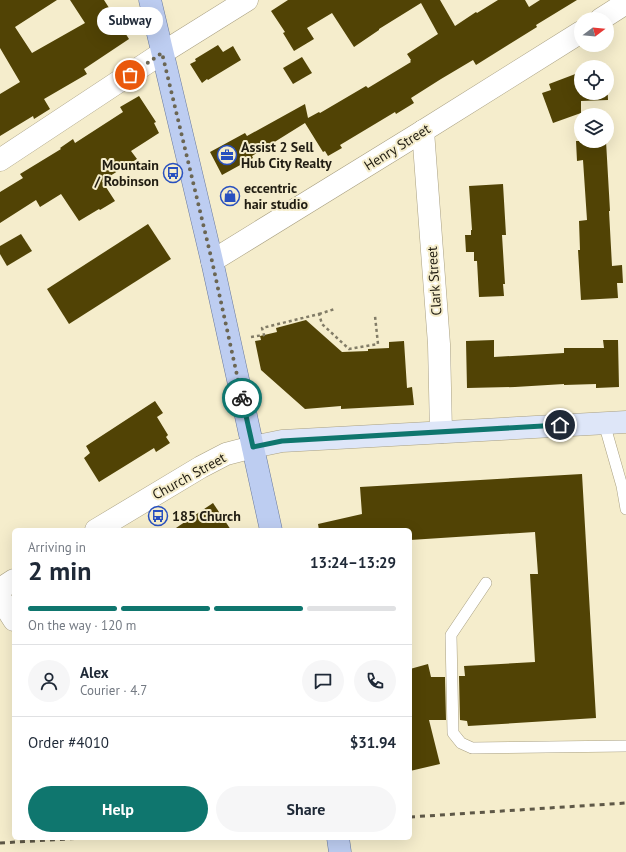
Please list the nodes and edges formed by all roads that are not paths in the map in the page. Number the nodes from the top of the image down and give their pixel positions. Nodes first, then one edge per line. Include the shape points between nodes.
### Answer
1 (150, 0) edge
2 (247, 0) edge
3 (626, 3) edge
4 (612, 12) edge
5 (574, 36) edge
6 (162, 53) junction
7 (423, 131) junction
8 (0, 160) edge
9 (212, 261) junction
10 (626, 422) edge
11 (604, 423) junction
12 (441, 432) junction
13 (253, 447) junction
14 (626, 509) edge
15 (99, 528) edge
16 (271, 528) edge
17 (12, 581) edge
18 (486, 583) dead end
19 (0, 589) edge
20 (0, 598) edge
21 (12, 617) edge
22 (626, 746) edge
23 (338, 840) edge
24 (340, 852) edge

1 - 6 main road
2 - 6 street
3 - 4 street
5 - 7 street, Henry Street
6 - 8 street
6 - 9 main road
7 - 9 street, Henry Street
7 - 12 street, Clark Street via 439,344
9 - 13 main road
10 - 11 street, Church Street
11 - 12 street, Church Street
11 - 14 lane
12 - 13 street, Church Street via 282,441
13 - 15 street, Church Street via 226,454 201,467
13 - 16 main road
17 - 19 street
18 - 22 lane via 451,635 453,733 461,743 472,748
20 - 21 street
23 - 24 main road

